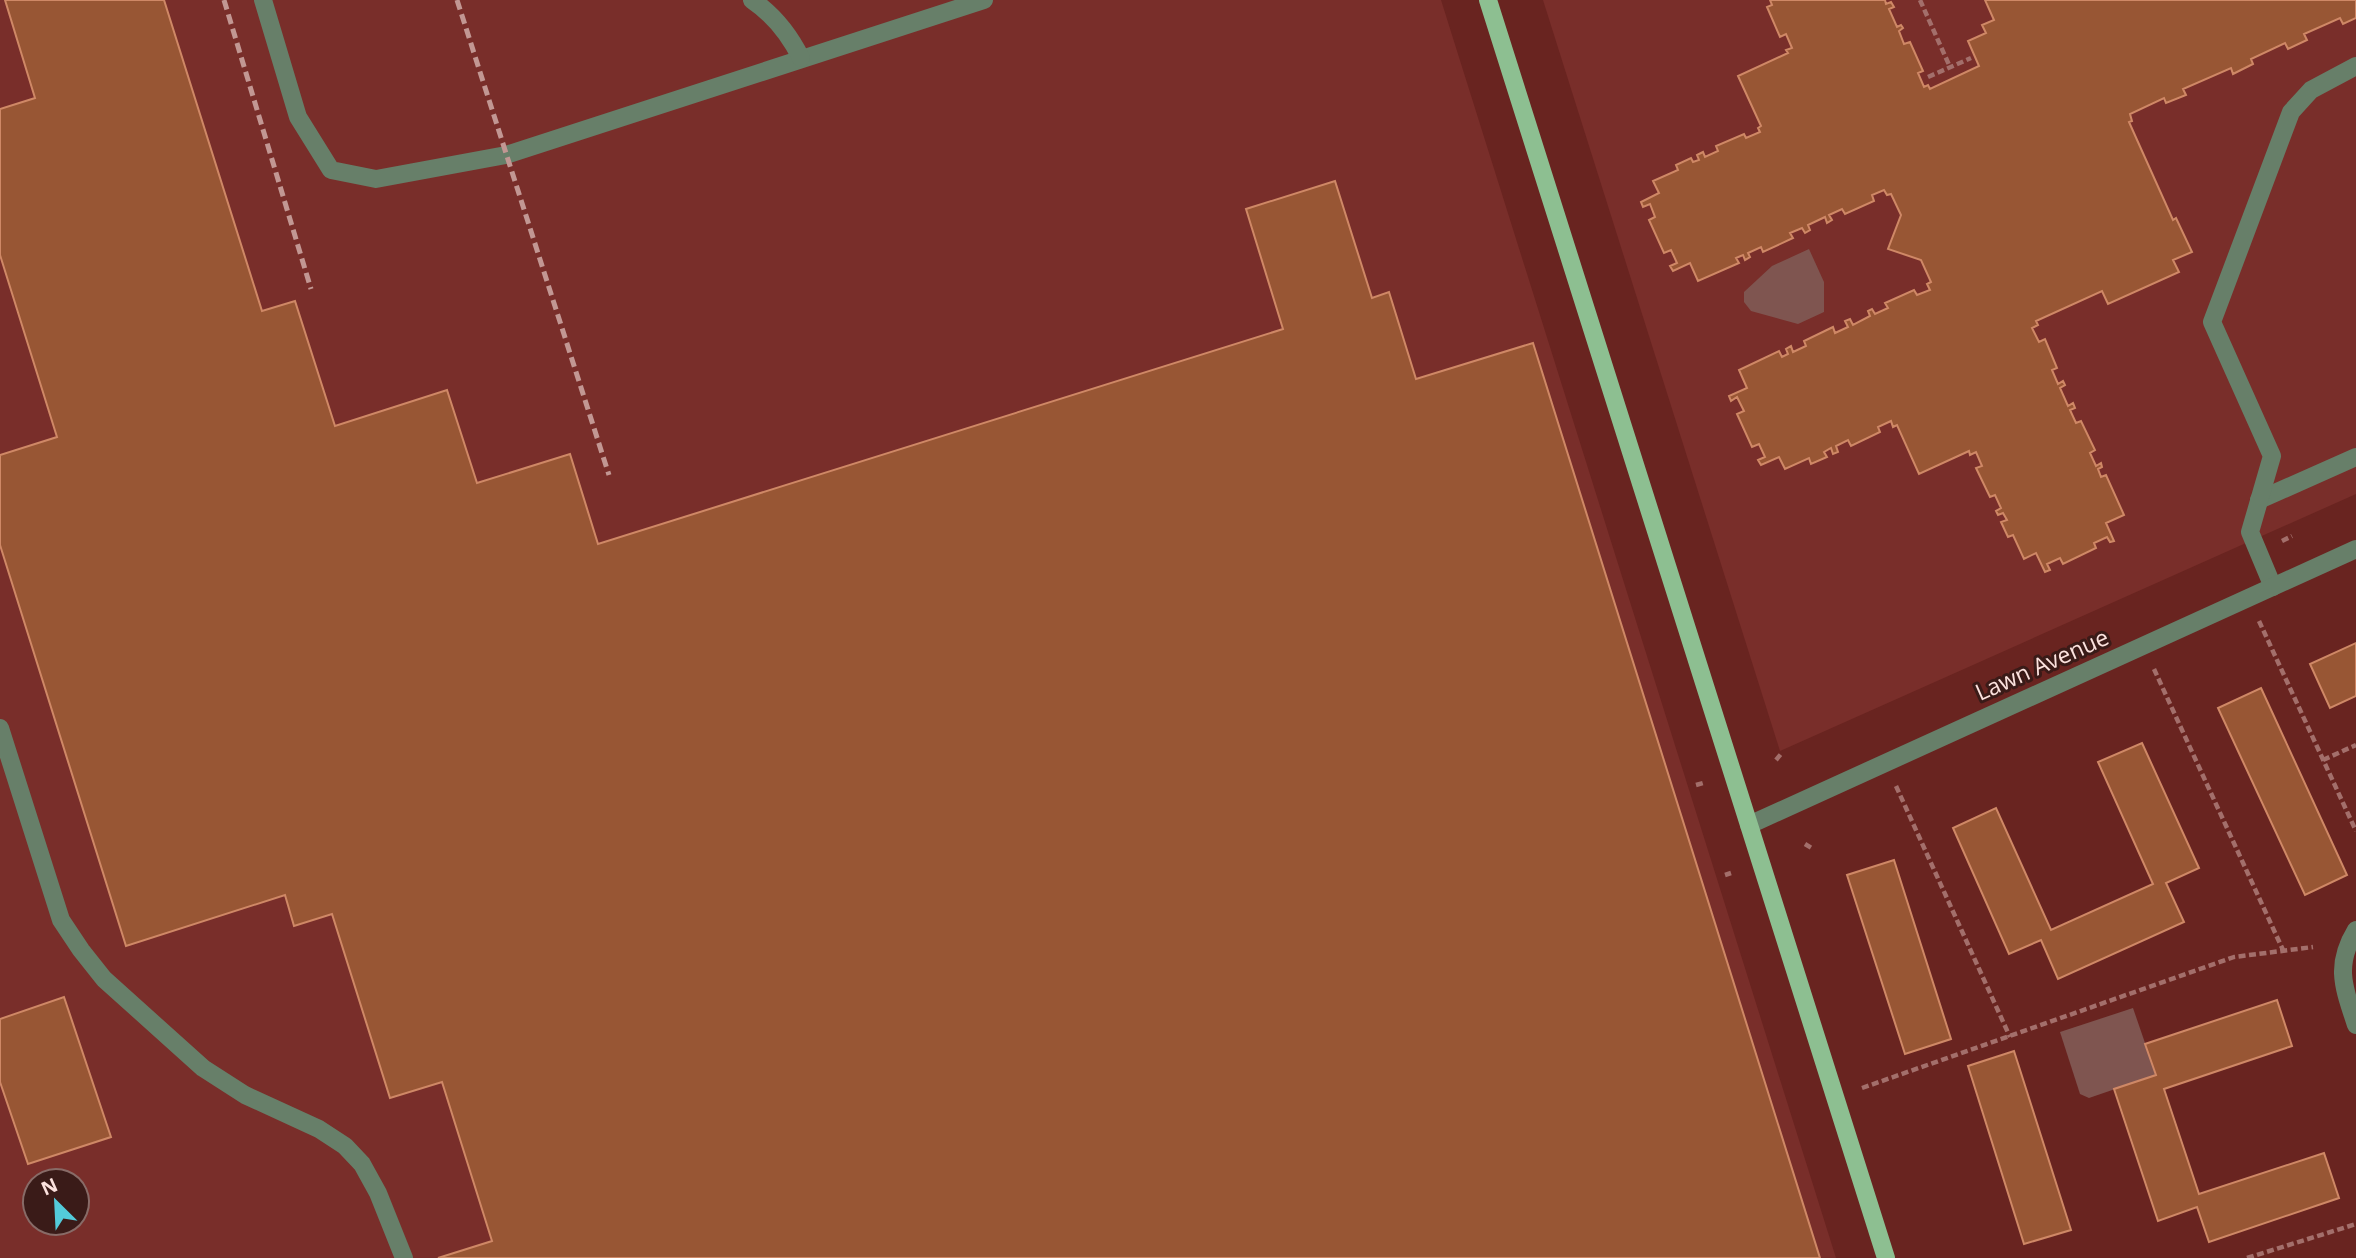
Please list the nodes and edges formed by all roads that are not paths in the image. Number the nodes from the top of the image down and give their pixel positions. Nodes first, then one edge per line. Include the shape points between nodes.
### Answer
1 (263, 0) edge
2 (752, 0) edge
3 (984, 0) edge
4 (1488, 0) edge
5 (801, 58) junction
6 (2356, 66) edge
7 (2356, 457) edge
8 (2259, 500) junction
9 (2356, 549) edge
10 (2273, 587) junction
11 (0, 728) edge
12 (1749, 825) junction
13 (2356, 930) edge
14 (2356, 1026) edge
15 (404, 1258) edge
16 (1886, 1258) edge

1 - 5 street via 298,117 331,170 376,179 506,155
2 - 5 street via 779,24
3 - 5 street
4 - 12 main road
6 - 8 street via 2311,90 2291,112 2212,322 2272,456
7 - 8 street
8 - 10 street via 2250,532
9 - 10 street, Lawn Avenue
10 - 12 street, Lawn Avenue
11 - 15 street via 61,920 81,950 104,979 203,1068 345,1146 378,1192
12 - 16 main road
13 - 14 street via 2343,956 2342,980

